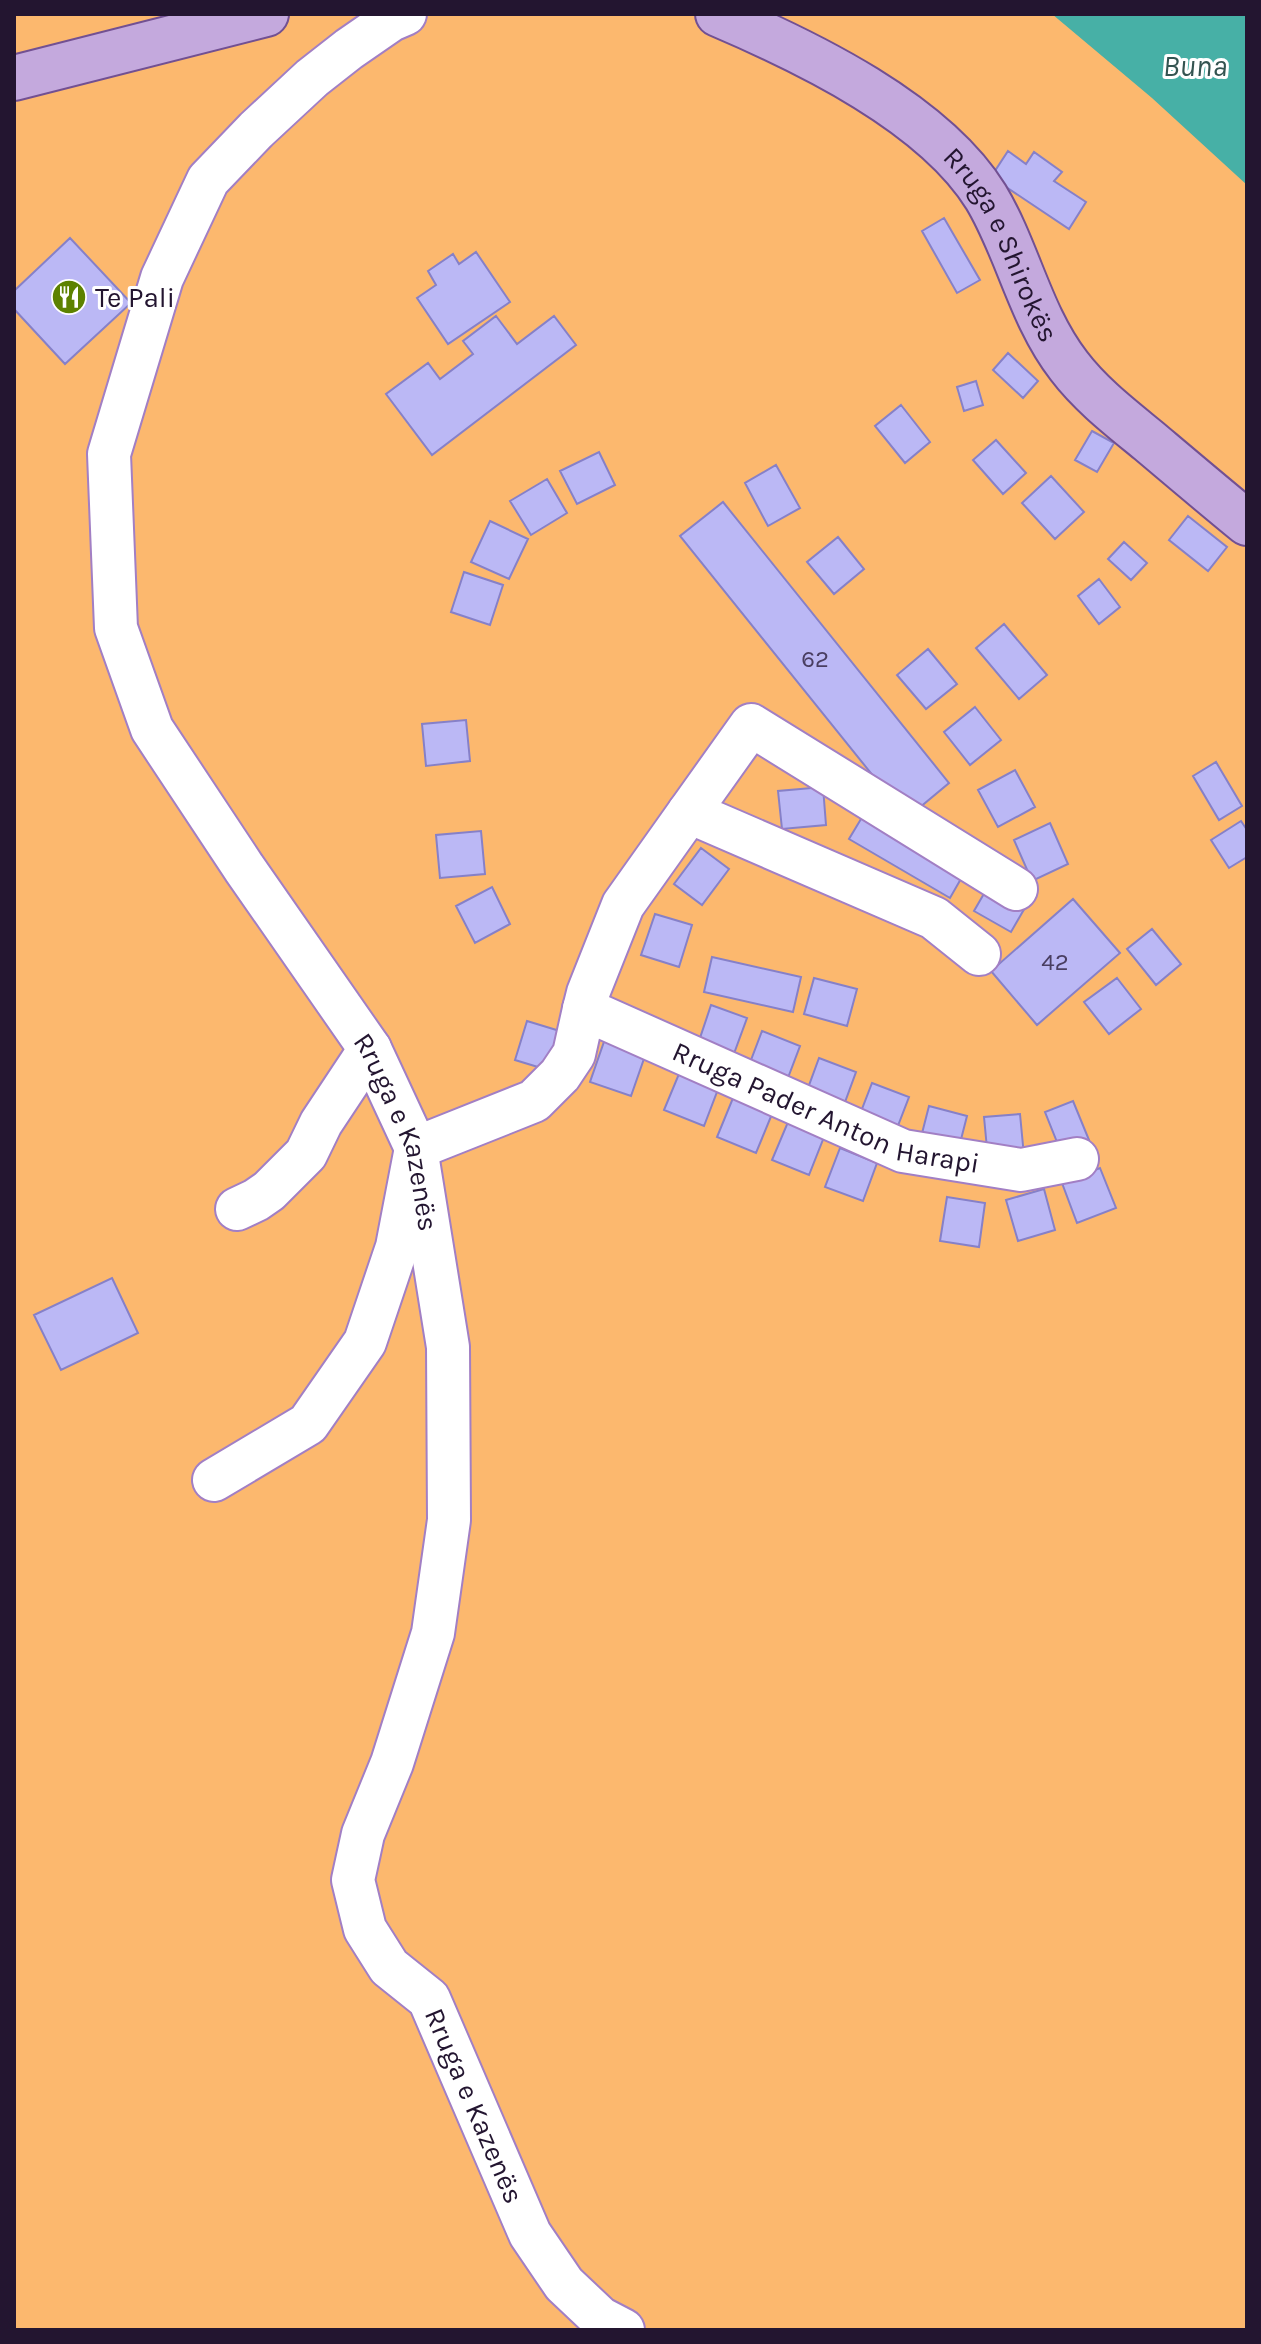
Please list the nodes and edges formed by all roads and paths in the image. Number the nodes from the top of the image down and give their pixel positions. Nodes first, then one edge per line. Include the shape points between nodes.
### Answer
1 (266, 14) edge
2 (405, 14) edge
3 (718, 14) edge
4 (14, 78) edge
5 (1247, 523) edge
6 (689, 812) junction
7 (1016, 889) dead end
8 (979, 954) dead end
9 (584, 1009) junction
10 (370, 1049) junction
11 (416, 1148) junction
12 (1077, 1159) dead end
13 (237, 1209) dead end
14 (214, 1480) dead end
15 (623, 2330) edge

1 - 4 main road
2 - 10 street, Rruga e Kazenës via 312,78 208,180 162,278 109,454 116,628 152,729
3 - 5 main road, Rruga e Shirokës via 827,68 936,138 987,199 1044,326 1069,366 1117,414
6 - 7 street via 751,725
6 - 8 street via 934,918
6 - 9 street via 623,905
9 - 11 street via 574,1054 534,1101
9 - 12 street, Rruga Pader Anton Harapi via 903,1151 1021,1170
10 - 11 street, Rruga e Kazenës
10 - 13 street via 306,1154 269,1191
11 - 14 street via 397,1247 365,1342 308,1424
11 - 15 street, Rruga e Kazenës via 448,1347 449,1520 433,1633 392,1763 363,1834 353,1880 365,1929 389,1967 429,1999 530,2234 564,2284 600,2318

